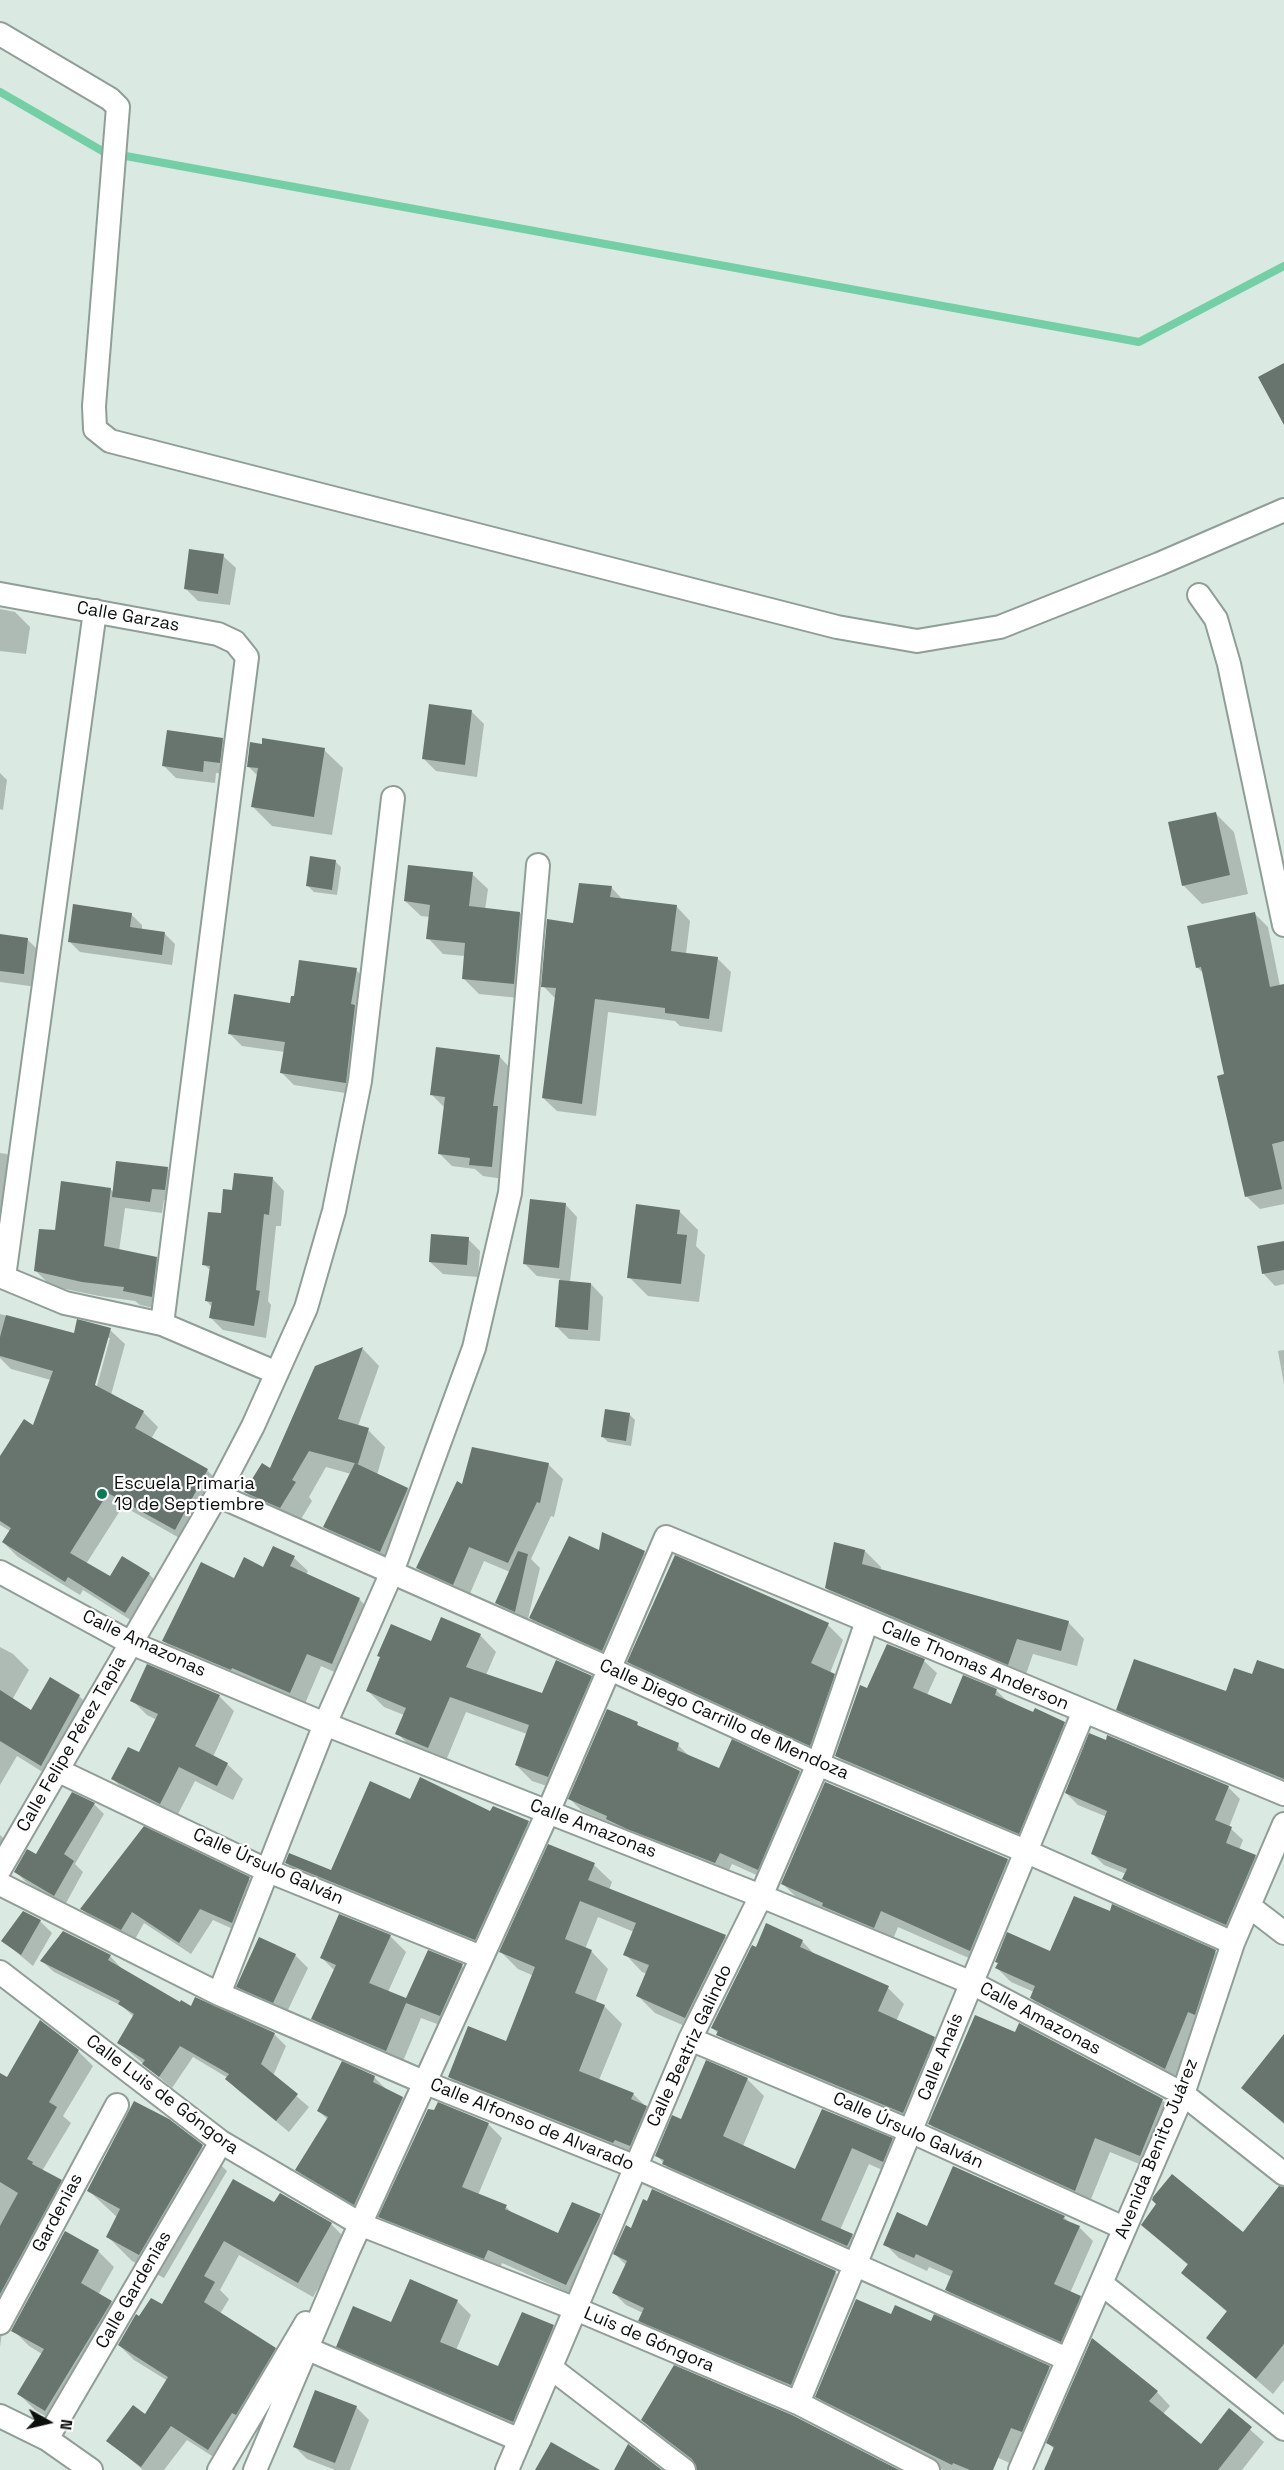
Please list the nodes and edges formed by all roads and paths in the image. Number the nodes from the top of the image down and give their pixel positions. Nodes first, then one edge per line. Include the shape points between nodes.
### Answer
1 (0, 34) edge
2 (1284, 510) edge
3 (0, 594) edge
4 (1199, 595) dead end
5 (95, 611) junction
6 (393, 798) dead end
7 (538, 865) dead end
8 (1284, 925) edge
9 (2, 1277) edge
10 (162, 1324) junction
11 (277, 1373) junction
12 (217, 1495) junction
13 (0, 1572) edge
14 (392, 1572) junction
15 (867, 1621) junction
16 (131, 1643) junction
17 (608, 1668) junction
18 (1084, 1711) junction
19 (325, 1724) junction
20 (818, 1764) junction
21 (57, 1770) junction
22 (1284, 1794) edge
23 (548, 1812) junction
24 (1284, 1824) edge
25 (1025, 1851) junction
26 (0, 1869) edge
27 (266, 1870) junction
28 (0, 1884) edge
29 (762, 1896) junction
30 (1249, 1906) junction
31 (1284, 1933) edge
32 (1233, 1943) junction
33 (481, 1957) junction
34 (0, 1972) edge
35 (972, 1983) junction
36 (219, 1995) junction
37 (690, 2039) junction
38 (426, 2083) junction
39 (1183, 2094) junction
40 (117, 2105) dead end
41 (910, 2131) junction
42 (221, 2142) junction
43 (636, 2167) junction
44 (1284, 2174) edge
45 (362, 2225) junction
46 (1124, 2228) junction
47 (350, 2249) junction
48 (856, 2263) junction
49 (1102, 2283) junction
50 (576, 2309) junction
51 (0, 2323) edge
52 (308, 2349) junction
53 (1068, 2359) junction
54 (551, 2368) junction
55 (798, 2403) junction
56 (0, 2416) edge
57 (1284, 2429) edge
58 (47, 2439) junction
59 (520, 2440) junction
60 (91, 2470) edge
61 (219, 2470) edge
62 (255, 2470) edge
63 (507, 2470) edge
64 (684, 2470) edge
65 (928, 2470) edge
66 (1020, 2470) edge

1 - 2 street via 118,107 94,406 95,429 110,441 837,627 917,641 1000,627
3 - 5 street, Calle Garzas
4 - 8 street via 1216,619 1229,664
5 - 9 street
5 - 10 street, Calle Garzas via 218,634 235,642 247,657
6 - 11 street, Calle Felipe Pérez Tapia via 360,1081 334,1210 306,1308
7 - 14 street via 510,1193 474,1348
9 - 10 street via 65,1303
10 - 11 street
11 - 12 street, Calle Felipe Pérez Tapia
12 - 14 street, Calle Diego Carrillo de Mendoza
12 - 16 street, Calle Felipe Pérez Tapia
13 - 16 street, Calle Amazonas
14 - 17 street, Calle Diego Carrillo de Mendoza
14 - 19 street
15 - 17 street, Calle Thomas Anderson via 666,1537
15 - 18 street, Calle Thomas Anderson
15 - 20 street, Calle Beatriz Galindo
16 - 19 street, Calle Amazonas
16 - 21 street, Calle Felipe Pérez Tapia
17 - 20 street, Calle Diego Carrillo de Mendoza
17 - 23 street
18 - 22 street, Calle Thomas Anderson
18 - 25 street, Calle Anaís
19 - 23 street, Calle Amazonas
19 - 27 street
20 - 25 street, Calle Diego Carrillo de Mendoza
20 - 29 street, Calle Beatriz Galindo
21 - 26 street, Calle Felipe Pérez Tapia
21 - 27 street, Calle Úrsulo Galván
23 - 29 street, Calle Amazonas
23 - 33 street
24 - 30 street, Avenida Benito Juárez
25 - 32 street, Calle Diego Carrillo de Mendoza
25 - 35 street, Calle Anaís
27 - 33 street, Calle Úrsulo Galván
27 - 36 street
28 - 36 street, Calle Alfonso de Alvarado
29 - 35 street, Calle Amazonas
29 - 37 street, Calle Beatriz Galindo
30 - 31 street
30 - 32 street, Avenida Benito Juárez
32 - 39 street, Avenida Benito Juárez
33 - 38 street
34 - 42 street, Calle Luis de Góngora
35 - 39 street, Calle Amazonas
35 - 41 street, Calle Anaís
36 - 38 street, Calle Alfonso de Alvarado
37 - 41 street, Calle Úrsulo Galván
37 - 43 street, Calle Beatriz Galindo
38 - 43 street, Calle Alfonso de Alvarado
38 - 45 street
39 - 44 street, Calle Amazonas
39 - 46 street, Avenida Benito Juárez
40 - 51 street, Gardenias
41 - 46 street, Calle Úrsulo Galván
41 - 48 street, Calle Anaís
42 - 45 street, Calle Luis de Góngora
42 - 58 street, Calle Gardenias
43 - 48 street, Calle Alfonso de Alvarado
43 - 50 street, Calle Beatriz Galindo
45 - 47 street
45 - 50 street, Luis de Góngora
46 - 49 street, Avenida Benito Juárez
47 - 52 street
47 - 61 street
48 - 53 street, Calle Alfonso de Alvarado
48 - 55 street, Calle Anaís
49 - 53 street, Avenida Benito Juárez
49 - 57 street
50 - 54 street, Calle Beatriz Galindo
50 - 55 street, Luis de Góngora
52 - 59 street
52 - 62 street
53 - 66 street, Avenida Benito Juárez
54 - 59 street, Calle Beatriz Galindo
54 - 64 street
55 - 65 street, Luis de Góngora
56 - 58 street
58 - 60 street
59 - 63 street, Calle Beatriz Galindo

